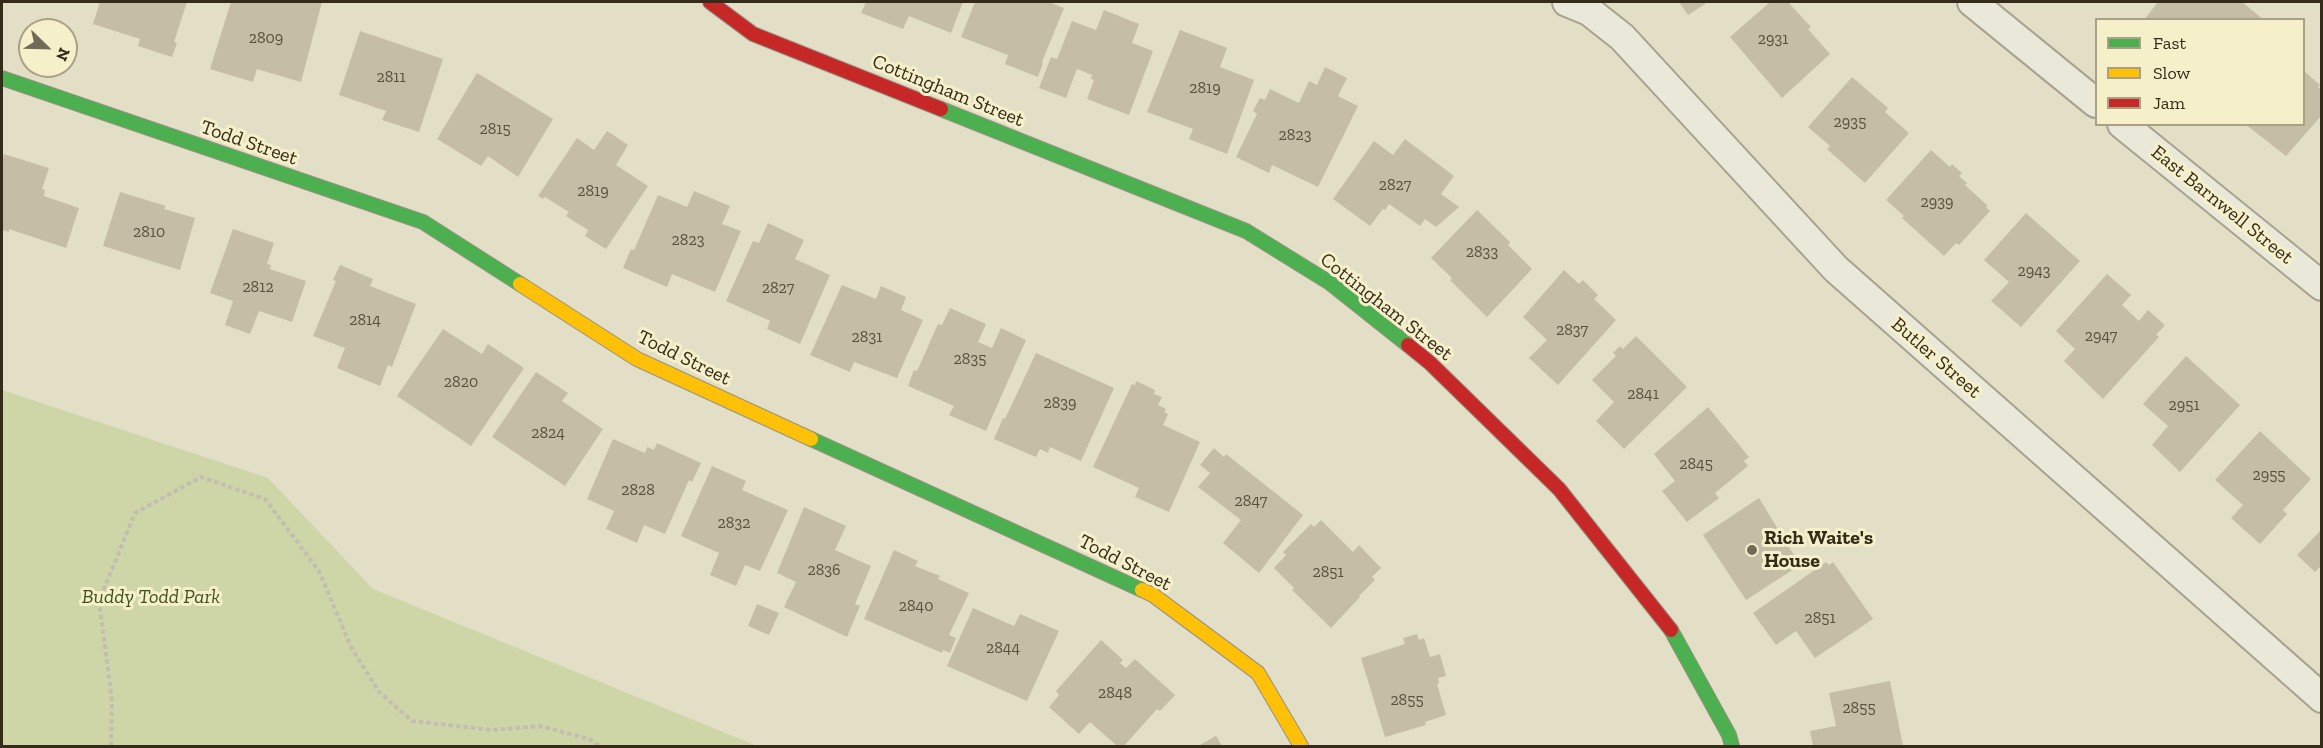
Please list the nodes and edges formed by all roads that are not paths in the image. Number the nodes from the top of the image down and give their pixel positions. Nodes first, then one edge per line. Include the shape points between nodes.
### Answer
1 (711, 2) edge
2 (1567, 2) edge
3 (1972, 2) edge
4 (2, 78) edge
5 (2095, 102) edge
6 (2124, 126) edge
7 (2322, 286) edge
8 (2322, 698) edge
9 (1301, 747) edge
10 (1732, 747) edge

1 - 10 street, Cottingham Street via 753,34 1246,231 1330,283 1430,363 1559,489 1672,632
2 - 8 street, Butler Street via 1589,11 1622,37 1836,269
3 - 5 street
4 - 9 street, Todd Street via 423,222 638,359 1153,595 1258,673
6 - 7 street, East Barnwell Street

